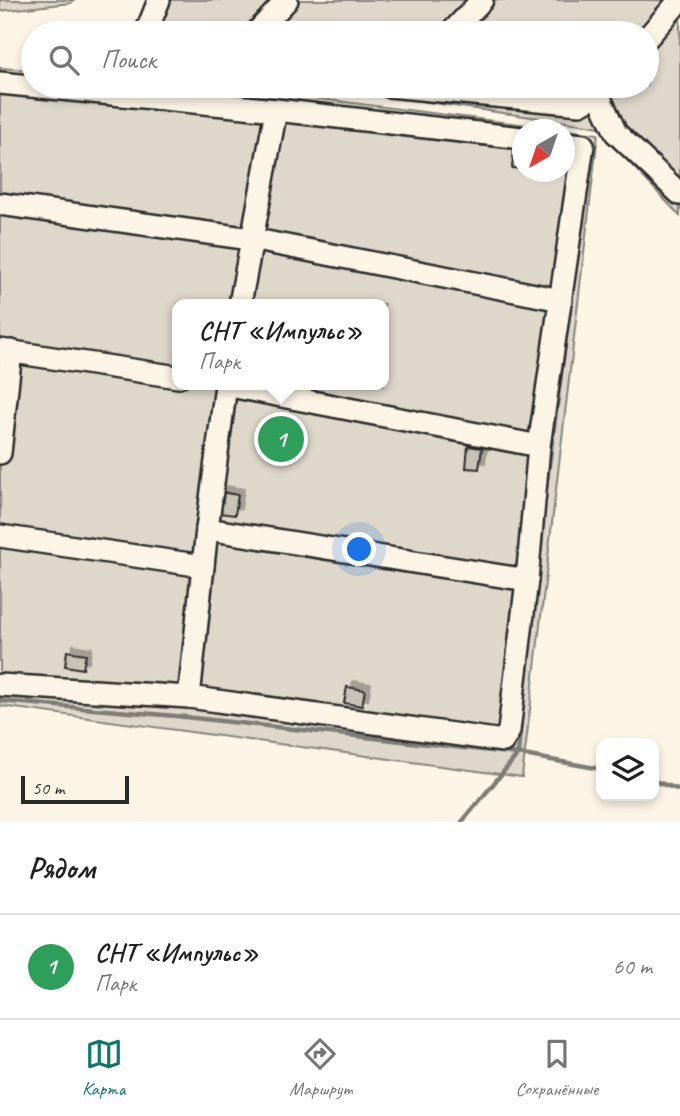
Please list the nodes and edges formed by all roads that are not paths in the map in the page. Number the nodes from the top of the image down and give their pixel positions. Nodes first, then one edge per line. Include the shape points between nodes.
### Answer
1 (159, 0) edge
2 (286, 0) edge
3 (482, 0) edge
4 (680, 0) edge
5 (151, 21) edge
6 (267, 21) edge
7 (463, 21) edge
8 (659, 24) edge
9 (0, 83) edge
10 (21, 85) edge
11 (153, 98) edge
12 (519, 98) edge
13 (589, 98) edge
14 (604, 98) edge
15 (276, 110) junction
16 (512, 137) edge
17 (575, 144) edge
18 (680, 194) edge
19 (0, 204) edge
20 (251, 239) junction
21 (241, 299) edge
22 (561, 300) junction
23 (5, 351) edge
24 (172, 376) edge
25 (225, 390) edge
26 (252, 390) edge
27 (539, 446) junction
28 (0, 453) edge
29 (206, 529) junction
30 (0, 536) edge
31 (203, 566) junction
32 (527, 580) junction
33 (0, 685) edge
34 (189, 697) junction

1 - 5 lane
2 - 6 lane
3 - 7 lane
4 - 8 lane
9 - 10 lane
11 - 15 lane
12 - 13 lane via 580,104
14 - 18 lane via 616,133
15 - 16 lane
15 - 20 lane
17 - 22 lane via 583,145
19 - 20 lane
20 - 21 lane
20 - 22 lane
22 - 27 lane
23 - 24 lane
23 - 28 lane
25 - 29 lane
26 - 27 lane
27 - 32 lane
29 - 31 lane
29 - 32 lane
30 - 31 lane
31 - 34 lane
32 - 34 lane via 509,732 503,741
33 - 34 lane

